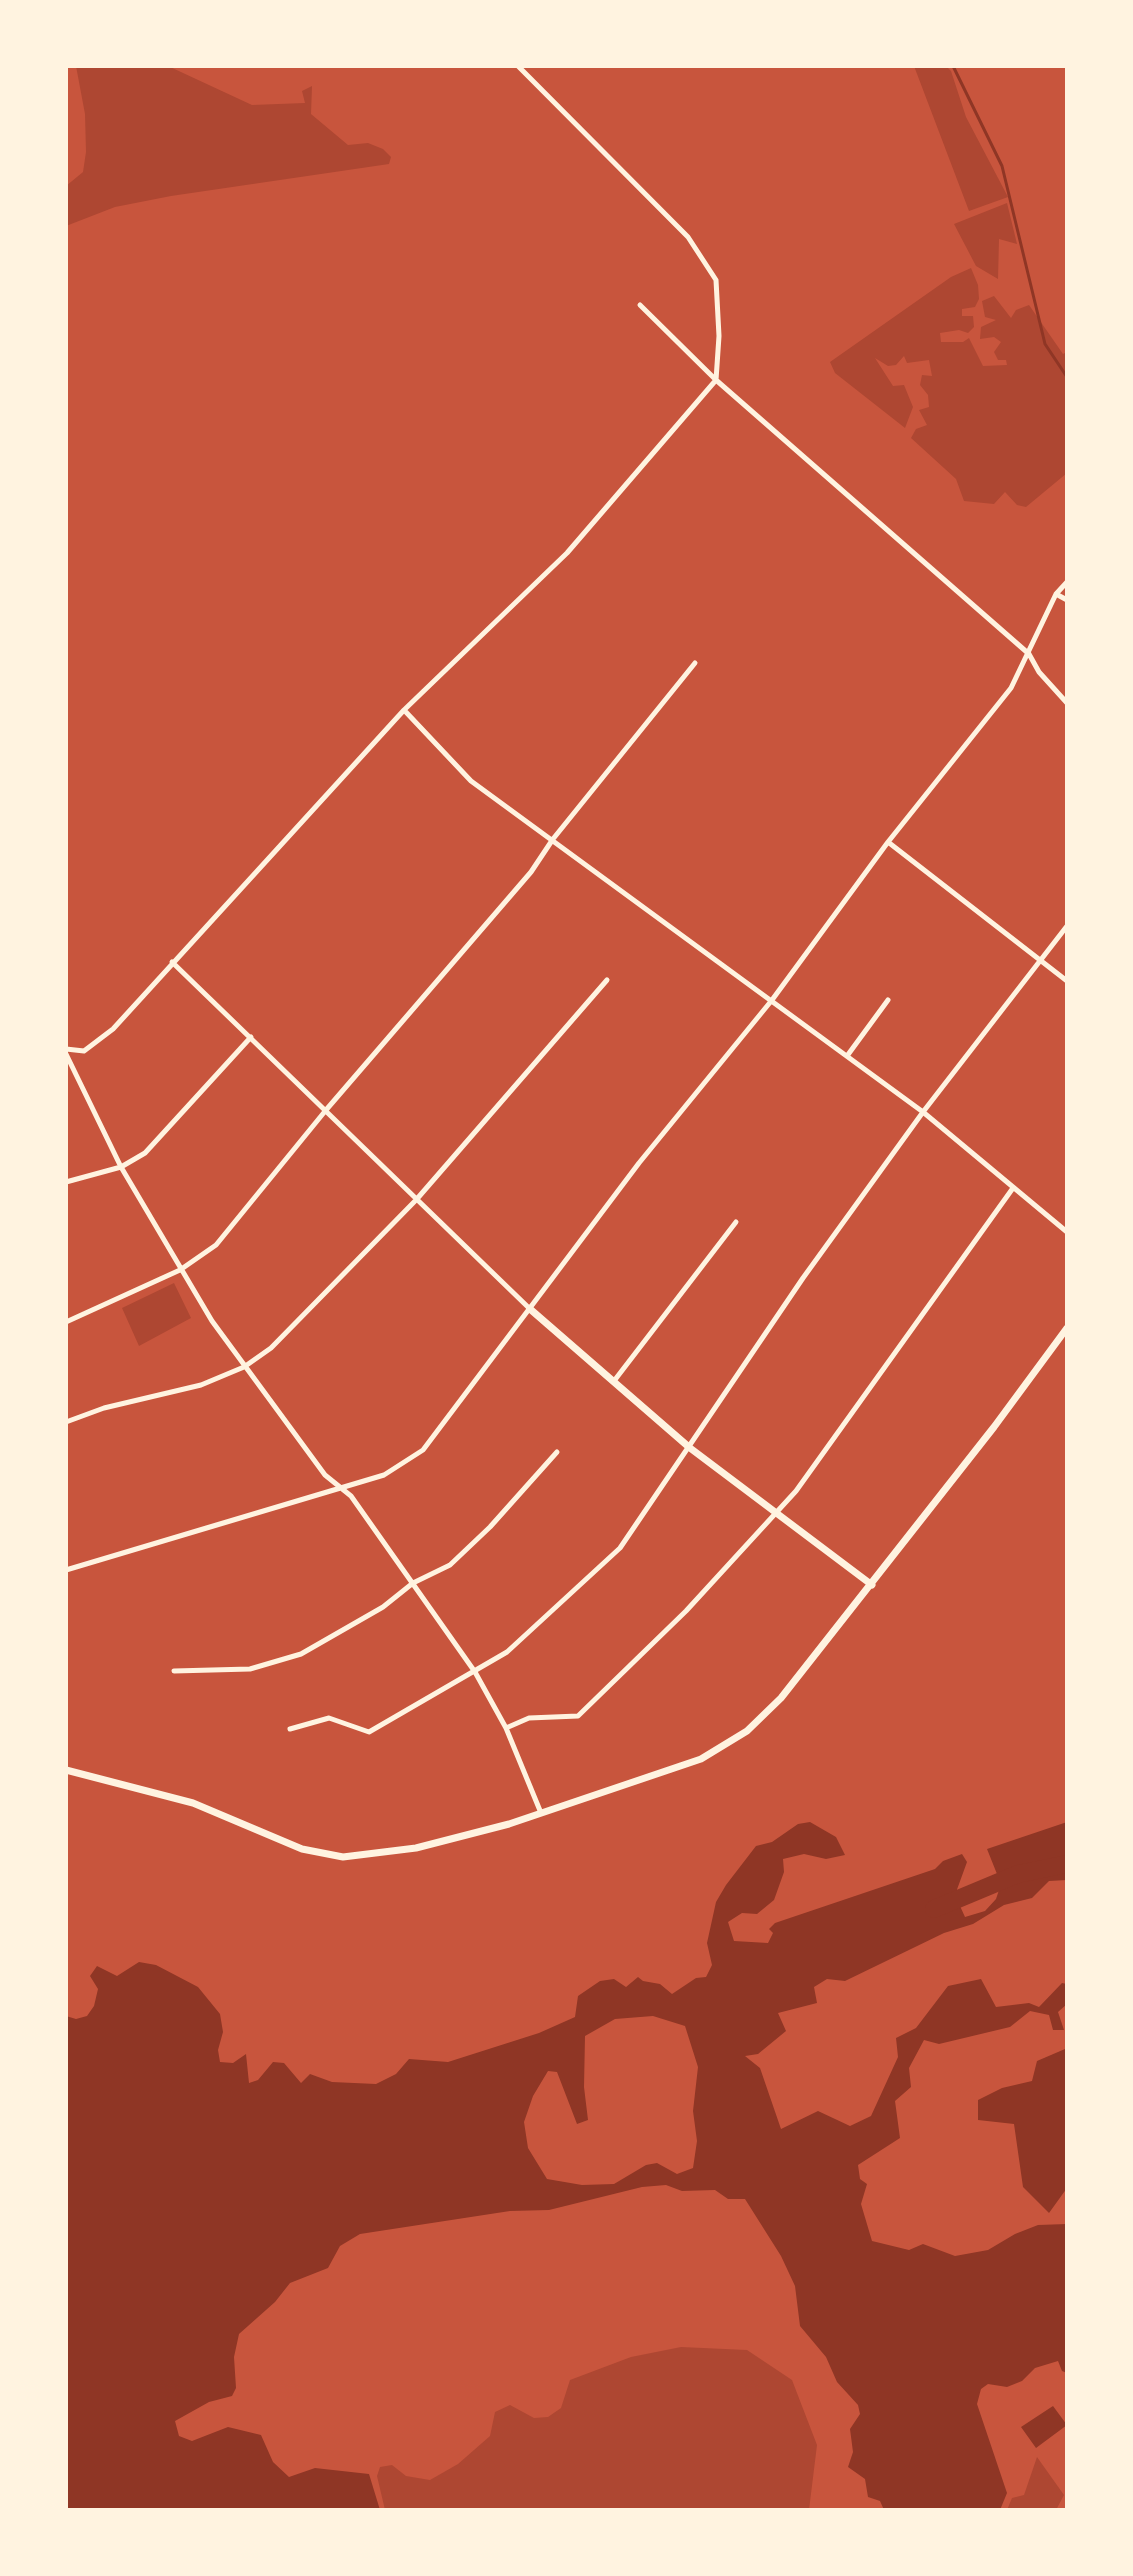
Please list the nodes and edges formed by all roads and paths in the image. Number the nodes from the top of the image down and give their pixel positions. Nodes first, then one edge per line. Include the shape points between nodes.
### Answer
1 (518, 66) edge
2 (640, 305) dead end
3 (716, 380) junction
4 (1067, 582) edge
5 (1056, 594) junction
6 (1067, 600) edge
7 (1029, 654) junction
8 (695, 663) dead end
9 (1067, 703) edge
10 (404, 710) junction
11 (553, 839) junction
12 (888, 842) junction
13 (1067, 926) edge
14 (171, 961) junction
15 (1039, 962) junction
16 (607, 980) dead end
17 (1067, 981) edge
18 (772, 1000) junction
19 (888, 1000) dead end
20 (251, 1037) junction
21 (66, 1052) edge
22 (847, 1056) junction
23 (326, 1110) junction
24 (923, 1112) junction
25 (121, 1167) junction
26 (66, 1182) edge
27 (1013, 1188) junction
28 (416, 1200) junction
29 (736, 1222) dead end
30 (1067, 1232) edge
31 (180, 1270) junction
32 (530, 1309) junction
33 (66, 1322) edge
34 (1067, 1328) edge
35 (244, 1367) junction
36 (613, 1382) junction
37 (66, 1422) edge
38 (690, 1448) junction
39 (557, 1452) dead end
40 (339, 1488) junction
41 (775, 1510) junction
42 (66, 1570) edge
43 (413, 1583) junction
44 (872, 1585) junction
45 (174, 1671) dead end
46 (475, 1672) junction
47 (506, 1728) junction
48 (290, 1729) dead end
49 (66, 1770) edge
50 (541, 1813) junction

1 - 3 street via 688,237 716,280
2 - 3 street
3 - 7 street
3 - 10 street via 567,553
4 - 5 street
5 - 6 street
5 - 7 street
7 - 9 street
7 - 12 street via 1011,688
8 - 11 street
10 - 11 street via 471,781
10 - 14 street
11 - 18 street
11 - 23 street via 531,872
12 - 15 street
12 - 18 street
13 - 15 street
14 - 20 street
14 - 21 street via 113,1029 84,1051
15 - 17 street
15 - 24 street
16 - 28 street
18 - 22 street
18 - 32 street via 639,1163
19 - 22 street
20 - 23 street
20 - 25 street via 145,1153
21 - 25 street
22 - 24 street
23 - 28 street
23 - 31 street via 216,1245
24 - 27 street
24 - 38 street via 803,1278
25 - 26 street
25 - 31 street
27 - 30 street
27 - 41 street via 890,1364 796,1491
28 - 32 street
28 - 35 street via 271,1348
29 - 36 street
31 - 33 street
31 - 35 street
32 - 36 street
32 - 40 street via 423,1450 384,1475
34 - 44 street
35 - 37 street via 201,1385
35 - 40 street
36 - 38 street
38 - 41 street
38 - 46 street via 620,1548 507,1652
39 - 43 street via 450,1565
40 - 42 street
40 - 43 street via 351,1496
41 - 44 street
41 - 47 street via 686,1611 578,1716 529,1718
43 - 45 street via 383,1607 301,1654 250,1669
43 - 46 street
44 - 50 street via 781,1698 720,1750
46 - 47 street
46 - 48 street via 369,1732 329,1718
47 - 50 street
49 - 50 street via 193,1803 302,1849 343,1857 416,1848

